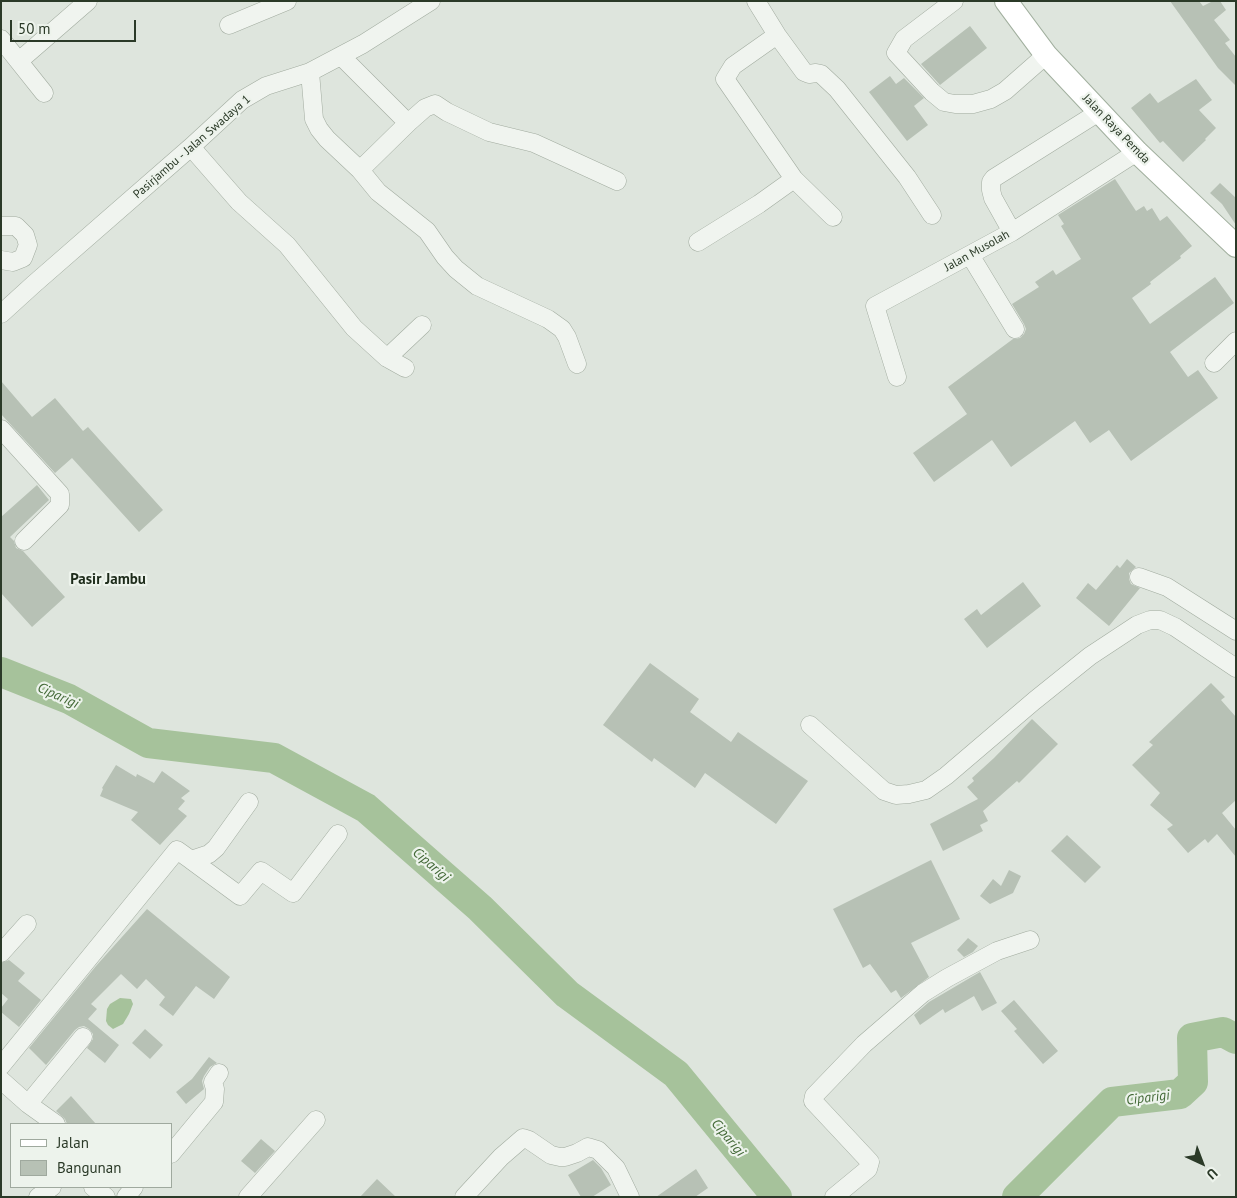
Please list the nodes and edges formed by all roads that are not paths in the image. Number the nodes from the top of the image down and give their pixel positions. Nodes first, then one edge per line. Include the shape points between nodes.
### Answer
1 (88, 1) edge
2 (287, 1) edge
3 (431, 1) edge
4 (756, 1) edge
5 (954, 1) edge
6 (1006, 1) edge
7 (229, 25) dead end
8 (777, 34) junction
9 (1, 39) edge
10 (1046, 55) junction
11 (341, 56) junction
12 (19, 61) junction
13 (310, 72) junction
14 (44, 93) dead end
15 (1099, 112) junction
16 (408, 123) junction
17 (191, 147) junction
18 (1137, 152) junction
19 (360, 170) junction
20 (794, 178) junction
21 (617, 181) dead end
22 (932, 215) dead end
23 (833, 217) dead end
24 (1, 226) edge
25 (1012, 232) junction
26 (698, 242) dead end
27 (1236, 246) edge
28 (970, 255) junction
29 (1, 260) edge
30 (1, 314) edge
31 (422, 325) dead end
32 (1015, 330) dead end
33 (1236, 341) edge
34 (387, 358) junction
35 (1214, 363) dead end
36 (577, 364) dead end
37 (405, 368) dead end
38 (897, 376) dead end
39 (1, 429) edge
40 (24, 541) dead end
41 (1139, 576) dead end
42 (1236, 631) edge
43 (1236, 668) edge
44 (810, 724) dead end
45 (249, 802) dead end
46 (338, 834) dead end
47 (191, 860) junction
48 (27, 924) dead end
49 (1030, 940) dead end
50 (1, 954) edge
51 (83, 1036) dead end
52 (1, 1066) edge
53 (219, 1073) dead end
54 (1, 1080) edge
55 (28, 1104) junction
56 (316, 1120) dead end
57 (55, 1123) edge
58 (172, 1153) edge
59 (51, 1188) edge
60 (94, 1188) edge
61 (839, 1192) edge
62 (38, 1197) edge
63 (106, 1197) edge
64 (248, 1197) edge
65 (464, 1197) edge
66 (630, 1197) edge

1 - 12 street
2 - 7 street
3 - 11 street, Pasirjambu - Jalan Swadaya 1
4 - 8 street
5 - 10 street via 904,39 896,53 944,102 972,104 990,99 1005,91
6 - 10 main road, Jalan Raya Pemda
8 - 20 street via 733,66 725,79
8 - 22 street via 804,72 821,74 837,89
9 - 12 street
10 - 15 main road, Jalan Raya Pemda
11 - 13 street, Pasirjambu - Jalan Swadaya 1
11 - 16 street
12 - 14 street
13 - 17 street, Pasirjambu - Jalan Swadaya 1 via 266,86 242,100
13 - 19 street via 314,119 319,129
15 - 18 main road, Jalan Raya Pemda
15 - 25 street via 991,182 993,198
16 - 19 street
16 - 21 street via 429,106 438,104 447,112 488,132 534,143
17 - 30 street, Pasirjambu - Jalan Swadaya 1
17 - 34 street via 240,202 287,246 354,328
18 - 25 street, Jalan Musolah
18 - 27 main road, Jalan Raya Pemda
19 - 36 street via 378,192 427,231 445,257 477,286 548,319 562,329
20 - 23 street
20 - 26 street
24 - 29 street via 16,226 25,235 28,245 23,258 13,262
25 - 28 street, Jalan Musolah
28 - 32 street
28 - 38 street, Jalan Musolah via 875,306
31 - 34 street
33 - 35 street
34 - 37 street
39 - 40 street via 60,494 60,505
41 - 42 street via 1167,587
43 - 44 street via 1160,620 1137,625 1090,656 946,776 926,790 909,794 896,795 884,791
45 - 47 street via 216,848
46 - 47 street via 293,893 261,871 240,896
47 - 52 street via 177,850
48 - 50 street
49 - 61 street via 997,951 923,993 864,1044 814,1096 813,1101 870,1162 868,1169
51 - 55 street
53 - 58 street via 213,1082 214,1102
54 - 55 street
55 - 57 street
56 - 64 street
59 - 62 street
60 - 63 street
65 - 66 street via 523,1138 560,1157 588,1147 598,1150 616,1168

